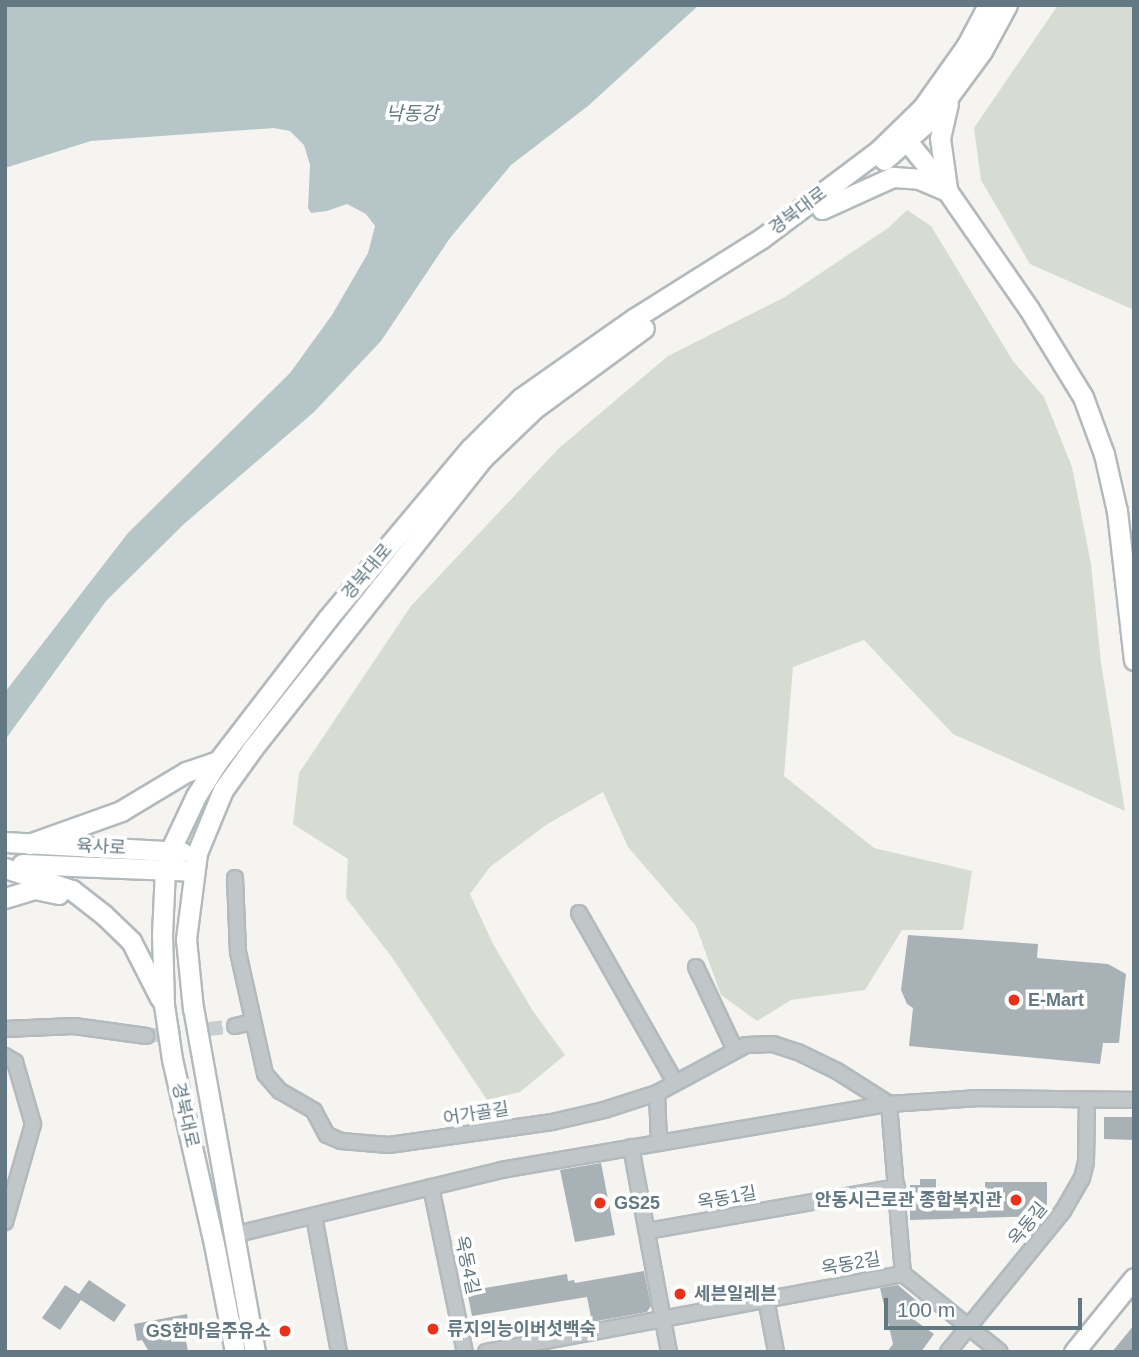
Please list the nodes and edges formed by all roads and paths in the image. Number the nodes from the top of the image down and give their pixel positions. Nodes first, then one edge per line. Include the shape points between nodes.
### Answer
1 (988, 5) edge
2 (1007, 5) edge
3 (954, 90) junction
4 (903, 136) junction
5 (948, 192) junction
6 (822, 209) junction
7 (1134, 660) edge
8 (218, 761) junction
9 (5, 842) edge
10 (29, 844) junction
11 (167, 861) junction
12 (195, 862) junction
13 (5, 866) edge
14 (235, 878) dead end
15 (5, 898) edge
16 (579, 913) dead end
17 (103, 914) junction
18 (696, 967) dead end
19 (164, 1005) junction
20 (253, 1022) junction
21 (235, 1026) tunnel mouth
22 (5, 1029) edge
23 (146, 1036) tunnel mouth
24 (735, 1050) junction
25 (5, 1056) edge
26 (675, 1083) junction
27 (657, 1093) junction
28 (1087, 1100) junction
29 (1134, 1100) edge
30 (889, 1104) junction
31 (659, 1142) junction
32 (631, 1147) junction
33 (431, 1186) junction
34 (897, 1188) junction
35 (314, 1216) junction
36 (5, 1222) edge
37 (648, 1231) junction
38 (233, 1235) junction
39 (902, 1274) junction
40 (1134, 1278) edge
41 (766, 1300) junction
42 (663, 1319) junction
43 (968, 1327) junction
44 (558, 1345) edge
45 (234, 1352) edge
46 (255, 1352) edge
47 (339, 1352) edge
48 (465, 1352) edge
49 (486, 1352) edge
50 (669, 1352) edge
51 (776, 1352) edge
52 (948, 1352) edge
53 (1000, 1352) edge
54 (1074, 1352) edge

1 - 4 street, 경북대로 via 967,45
2 - 3 street, 경북대로
3 - 4 street, 경북대로 via 935,115
3 - 5 street via 940,128
4 - 5 street
4 - 6 street, 경북대로
4 - 8 street, 경북대로 via 762,238 635,318 521,398 470,449 328,618
5 - 6 street via 905,176 884,180
5 - 7 street via 1083,397 1104,454 1117,511
6 - 12 street, 경북대로 via 764,252 629,338 535,408 482,459 223,790
8 - 10 street via 186,772 121,811
8 - 11 street, 경북대로 via 196,796
9 - 10 street, 육사로
10 - 11 street, 육사로
11 - 12 street, 육사로
11 - 13 street, 육사로
11 - 19 street, 경북대로
12 - 38 street, 경북대로 via 186,939
13 - 17 street via 72,890
14 - 20 street, 어가골길 via 237,952
15 - 17 street via 35,889 49,891
16 - 26 street
17 - 19 street via 131,941
18 - 24 street
19 - 45 street, 경북대로
20 - 21 street
20 - 27 street, 어가골길 via 265,1074 272,1085 314,1111 327,1135 341,1142 389,1145 552,1122
22 - 23 street via 74,1027
24 - 26 street, 어가골길
24 - 30 street, 어가골길 via 773,1044 798,1052
25 - 36 street via 15,1062 33,1124
26 - 27 street, 어가골길
27 - 31 street
28 - 29 street
28 - 30 street via 979,1098
28 - 43 street, 옥동길 via 1082,1178 1063,1211
30 - 31 street
30 - 34 street
31 - 32 street
32 - 33 street
32 - 37 street
33 - 35 street
33 - 48 street, 옥동4길
34 - 37 street, 옥동1길
34 - 39 street
35 - 38 street
35 - 47 street
37 - 42 street
38 - 46 street, 경북대로
39 - 41 street, 옥동2길
39 - 43 street, 옥동2길
40 - 54 street
41 - 42 street, 옥동2길
41 - 51 street
42 - 44 street, 옥동2길
42 - 50 street
43 - 52 street, 옥동길
43 - 53 street, 옥동2길
44 - 49 street, 옥동2길

